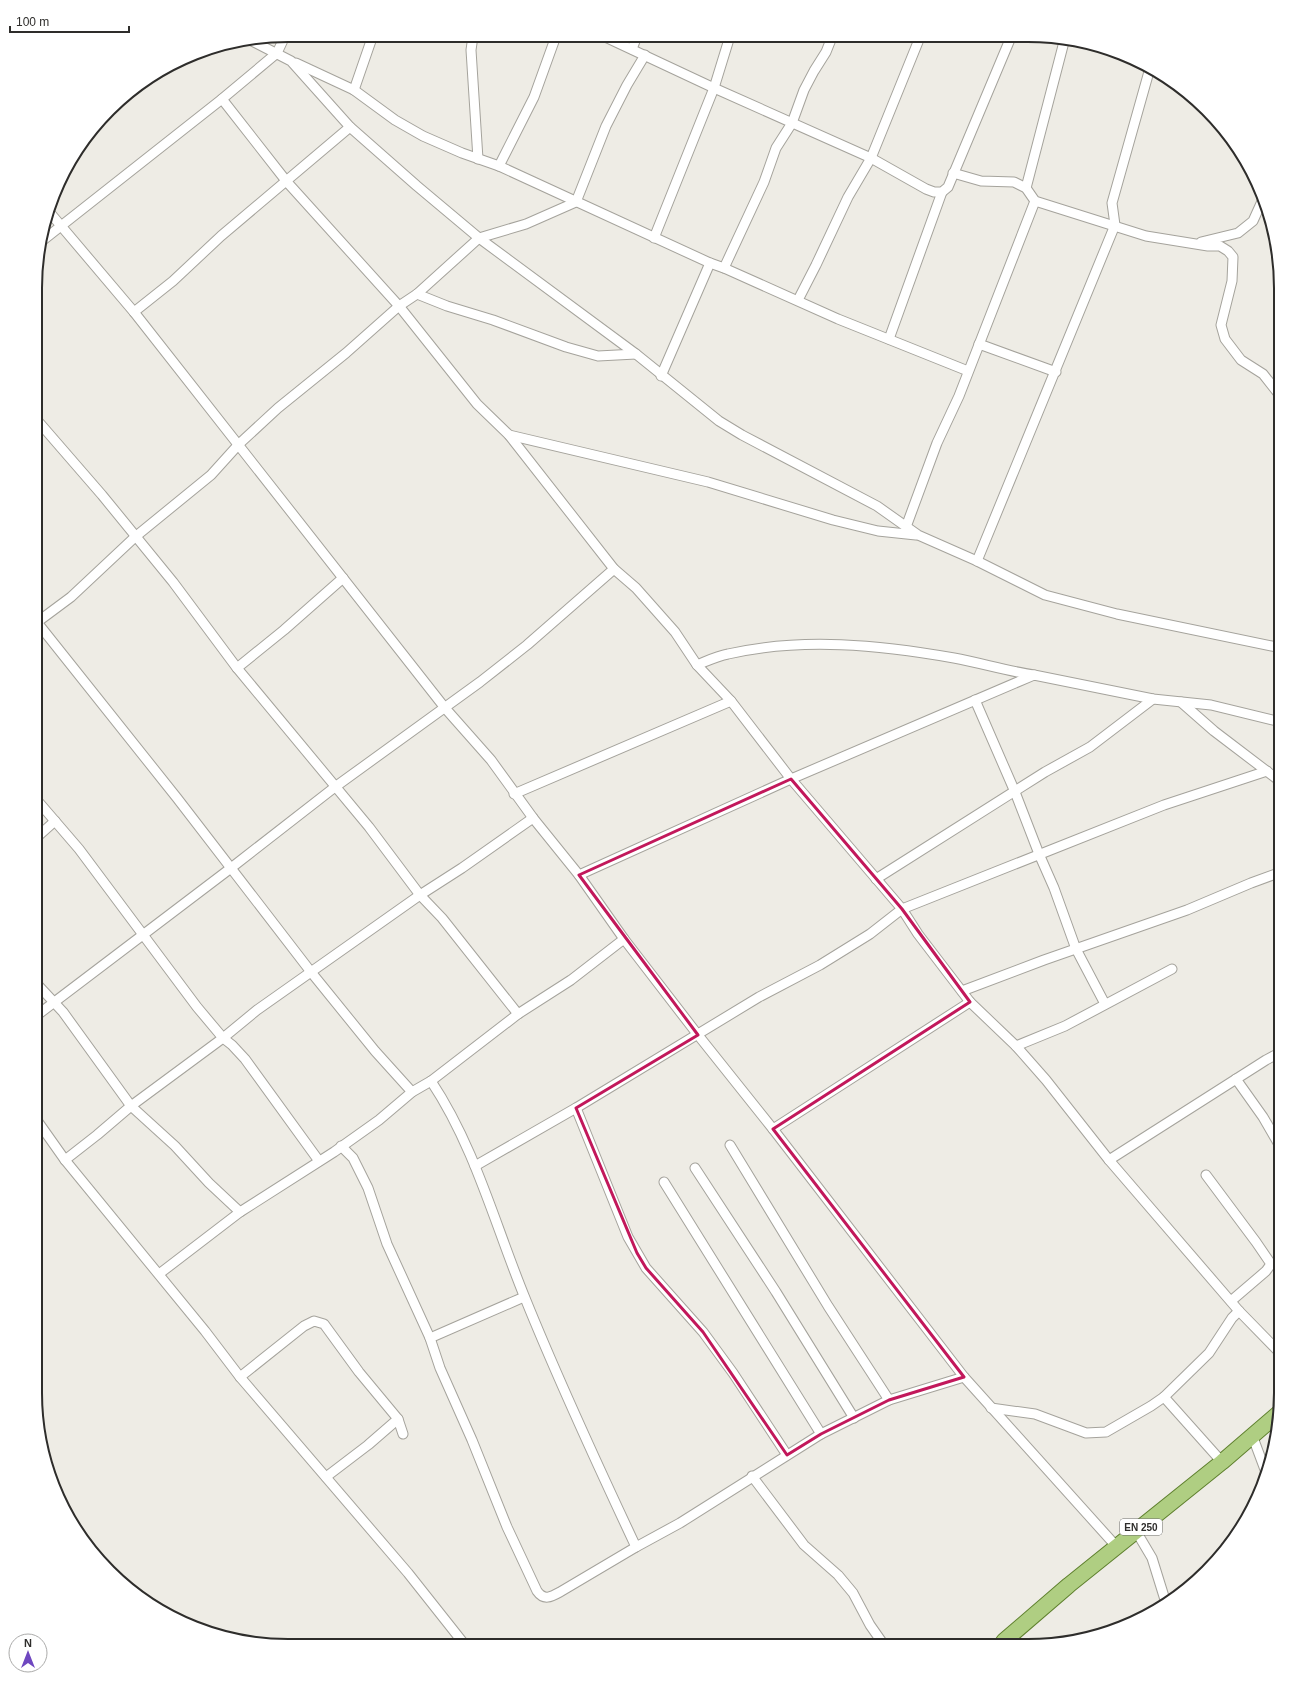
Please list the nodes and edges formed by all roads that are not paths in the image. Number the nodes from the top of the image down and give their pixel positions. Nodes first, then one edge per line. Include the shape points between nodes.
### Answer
1 (282, 42) edge
2 (371, 42) edge
3 (472, 42) edge
4 (554, 42) edge
5 (616, 42) edge
6 (635, 42) edge
7 (728, 42) edge
8 (830, 42) edge
9 (918, 42) edge
10 (1009, 42) edge
11 (258, 44) edge
12 (1063, 45) edge
13 (632, 49) junction
14 (278, 53) junction
15 (645, 55) junction
16 (291, 60) junction
17 (1148, 74) edge
18 (714, 88) junction
19 (354, 90) junction
20 (222, 100) junction
21 (792, 123) junction
22 (350, 127) junction
23 (871, 158) junction
24 (478, 159) junction
25 (499, 166) junction
26 (954, 173) junction
27 (287, 182) junction
28 (1026, 188) junction
29 (942, 192) junction
30 (1035, 201) junction
31 (576, 202) junction
32 (1260, 206) edge
33 (53, 216) edge
34 (61, 226) junction
35 (1115, 226) junction
36 (48, 236) edge
37 (479, 238) junction
38 (654, 238) junction
39 (1195, 244) junction
40 (710, 263) junction
41 (724, 268) junction
42 (417, 294) junction
43 (798, 300) junction
44 (398, 306) junction
45 (134, 312) junction
46 (889, 339) junction
47 (979, 344) junction
48 (636, 354) junction
49 (968, 371) junction
50 (1056, 372) junction
51 (661, 376) junction
52 (1274, 388) edge
53 (42, 426) edge
54 (509, 435) junction
55 (239, 444) junction
56 (906, 527) junction
57 (918, 535) junction
58 (135, 537) junction
59 (977, 561) junction
60 (614, 570) junction
61 (343, 578) junction
62 (42, 618) edge
63 (42, 628) edge
64 (1274, 647) edge
65 (696, 665) junction
66 (237, 668) junction
67 (1034, 676) junction
68 (1153, 699) junction
69 (975, 700) junction
70 (731, 701) junction
71 (1181, 702) junction
72 (445, 708) junction
73 (1274, 720) edge
74 (1268, 771) junction
75 (1274, 776) edge
76 (791, 779) junction
77 (335, 787) junction
78 (1015, 792) junction
79 (514, 794) junction
80 (42, 805) edge
81 (533, 818) junction
82 (55, 821) junction
83 (42, 833) edge
84 (1039, 854) junction
85 (231, 868) junction
86 (579, 875) junction
87 (1274, 875) edge
88 (876, 879) junction
89 (420, 895) junction
90 (902, 909) junction
91 (143, 935) junction
92 (624, 939) junction
93 (1076, 949) junction
94 (1172, 969) dead end
95 (311, 972) junction
96 (42, 990) edge
97 (962, 991) junction
98 (53, 1002) junction
99 (970, 1002) junction
100 (1105, 1004) junction
101 (42, 1011) edge
102 (518, 1014) junction
103 (698, 1035) junction
104 (223, 1038) junction
105 (1016, 1046) junction
106 (1274, 1056) edge
107 (1236, 1079) junction
108 (431, 1081) junction
109 (412, 1092) junction
110 (130, 1106) junction
111 (576, 1108) junction
112 (42, 1127) edge
113 (773, 1129) junction
114 (1274, 1135) edge
115 (730, 1145) dead end
116 (341, 1146) junction
117 (66, 1160) junction
118 (1109, 1160) junction
119 (320, 1161) junction
120 (475, 1166) junction
121 (695, 1168) dead end
122 (1206, 1175) dead end
123 (664, 1182) dead end
124 (240, 1212) junction
125 (159, 1274) junction
126 (524, 1297) junction
127 (1231, 1301) junction
128 (1239, 1311) junction
129 (430, 1338) junction
130 (1274, 1347) edge
131 (240, 1377) junction
132 (964, 1377) junction
133 (1164, 1397) junction
134 (889, 1400) junction
135 (991, 1408) junction
136 (854, 1418) junction
137 (1272, 1418) edge
138 (398, 1419) junction
139 (403, 1434) dead end
140 (821, 1434) junction
141 (1252, 1435) junction
142 (787, 1455) junction
143 (1222, 1462) junction
144 (1263, 1465) edge
145 (752, 1476) junction
146 (326, 1477) junction
147 (1136, 1531) junction
148 (1116, 1546) junction
149 (636, 1547) junction
150 (1164, 1597) edge
151 (461, 1639) edge
152 (879, 1639) edge
153 (1008, 1639) edge

1 - 14 street
2 - 19 street
3 - 24 street
4 - 25 street via 534,97
5 - 13 street
6 - 13 street
7 - 18 street
8 - 21 street via 804,90
9 - 23 street
10 - 26 street
11 - 14 street
12 - 28 street
13 - 15 street
14 - 16 street
14 - 20 street
15 - 18 street
15 - 31 street via 606,126
16 - 19 street
16 - 22 street
17 - 35 street via 1112,203
18 - 21 street
18 - 38 street
19 - 24 street via 395,120 423,136
20 - 27 street
20 - 34 street
21 - 23 street
21 - 41 street via 776,148 764,182
22 - 27 street
22 - 37 street
23 - 29 street via 926,189
23 - 43 street via 848,197
24 - 25 street
25 - 31 street
26 - 28 street via 981,181 1014,182
26 - 29 street
27 - 44 street
27 - 45 street
28 - 30 street
29 - 46 street
30 - 35 street
30 - 47 street
31 - 37 street via 526,224
31 - 38 street
32 - 39 street via 1253,221 1238,233
33 - 34 street
34 - 36 street
34 - 45 street
35 - 39 street via 1146,236
35 - 50 street
37 - 42 street
37 - 48 street
38 - 40 street
39 - 52 street via 1220,246 1233,257 1232,281 1221,325 1225,339 1241,360 1263,374
40 - 41 street
40 - 51 street
41 - 43 street
42 - 44 street
42 - 48 street via 598,356
43 - 46 street
44 - 54 street via 477,404
44 - 55 street
45 - 55 street
46 - 49 street
47 - 49 street
47 - 50 street
48 - 51 street
49 - 56 street via 937,443
50 - 59 street
51 - 56 street via 742,436 877,506
53 - 58 street
54 - 57 street via 708,482 833,520 878,531
54 - 60 street
55 - 58 street via 211,475
55 - 61 street
56 - 57 street
57 - 59 street
58 - 62 street via 71,597
58 - 66 street via 173,582
59 - 64 street via 1051,597 1117,614
60 - 65 street via 636,588 674,632
60 - 72 street via 526,645
61 - 66 street
61 - 72 street
63 - 85 street
65 - 67 street via 727,654 759,649 857,645 955,658
65 - 70 street
66 - 77 street
67 - 68 street
67 - 69 street
68 - 71 street
68 - 78 street via 1090,747
69 - 76 street
69 - 78 street
70 - 76 street
70 - 79 street
71 - 73 street via 1211,705
71 - 74 street via 1214,731
72 - 77 street
72 - 79 street via 491,760
74 - 75 street
74 - 84 street via 1164,805
76 - 86 street
76 - 88 street
77 - 85 street
77 - 89 street
78 - 84 street
78 - 88 street
79 - 81 street
80 - 82 street
81 - 86 street
81 - 89 street
82 - 83 street
82 - 91 street
84 - 90 street
84 - 93 street
85 - 91 street
85 - 95 street
86 - 92 street
87 - 93 street via 1187,910
88 - 90 street
89 - 95 street
89 - 102 street via 442,918
90 - 97 street
90 - 103 street via 870,934 820,965 759,997
91 - 98 street
91 - 104 street
92 - 102 street via 571,980
92 - 103 street
93 - 97 street
93 - 100 street
94 - 100 street
95 - 104 street
95 - 109 street via 379,1056
96 - 98 street
97 - 99 street
98 - 101 street
98 - 110 street via 63,1012
99 - 105 street
99 - 113 street
100 - 105 street via 1065,1026
102 - 108 street
103 - 111 street
103 - 113 street
104 - 110 street
104 - 119 street via 245,1059
105 - 118 street
106 - 107 street
107 - 114 street
107 - 118 street
108 - 109 street
108 - 120 street
109 - 116 street via 380,1120
110 - 117 street
110 - 124 street via 175,1146
111 - 120 street
111 - 142 street via 628,1237 646,1268 703,1332
112 - 117 street
113 - 132 street
115 - 134 street via 828,1306
116 - 119 street
116 - 129 street via 353,1158 368,1188 388,1244
117 - 125 street
118 - 127 street
119 - 124 street
120 - 126 street
121 - 136 street
122 - 127 street via 1271,1264
123 - 140 street
124 - 125 street
125 - 131 street
126 - 129 street
126 - 149 street
127 - 128 street
128 - 130 street
128 - 133 street via 1209,1353
129 - 149 street via 507,1528 540,1596 551,1597
131 - 138 street via 304,1326 314,1321 324,1324
131 - 146 street
132 - 134 street
132 - 135 street
133 - 135 street via 1106,1432 1086,1433 1035,1414
133 - 143 street
134 - 136 street
135 - 148 street
136 - 140 street
137 - 141 main road, EN 250
138 - 139 street
138 - 146 street
140 - 142 street
141 - 143 main road, EN 250
141 - 144 street
142 - 145 street
143 - 147 main road, EN 250
145 - 149 street via 680,1523
145 - 152 street via 804,1544 838,1575 853,1593
146 - 151 street
147 - 148 main road, EN 250
147 - 150 street via 1152,1558
148 - 153 main road, EN 250

